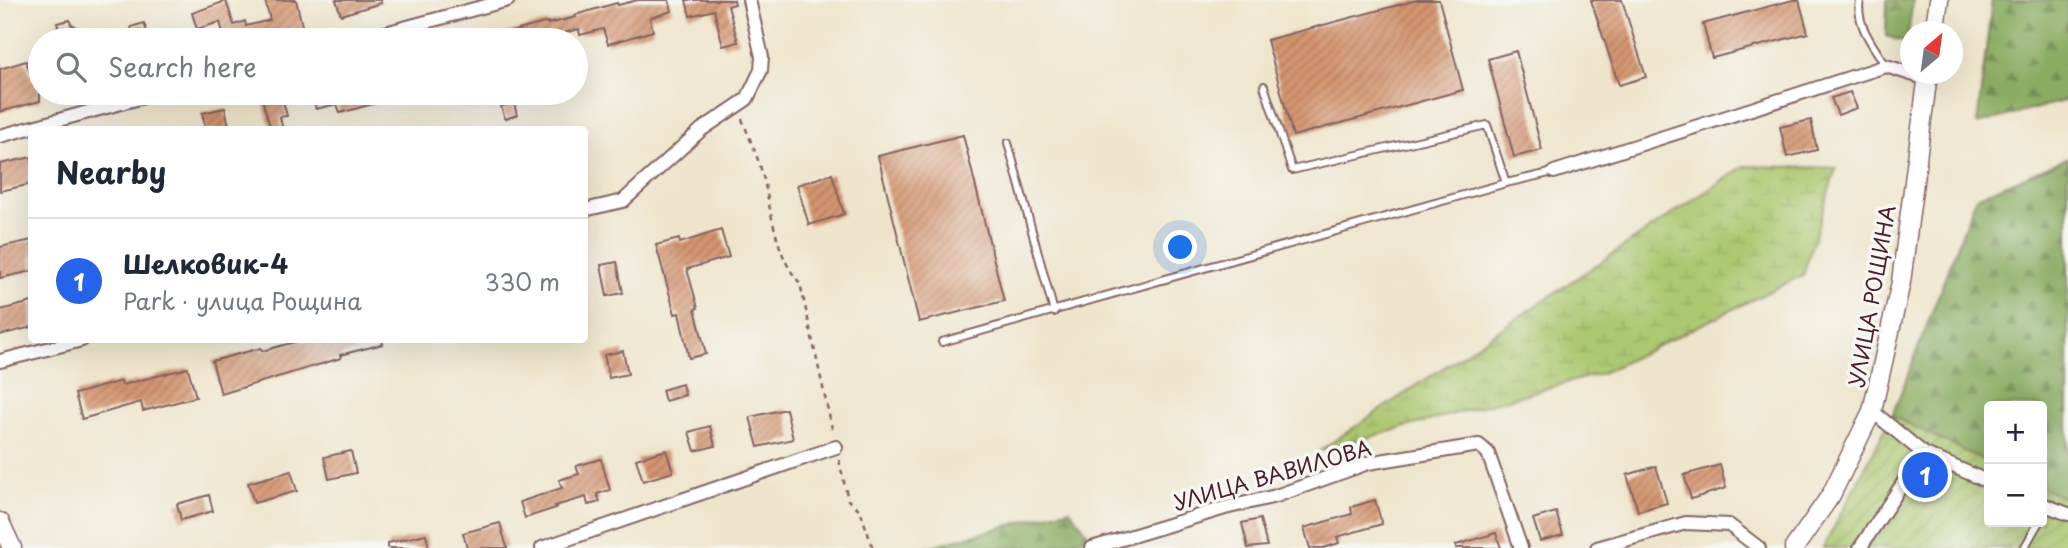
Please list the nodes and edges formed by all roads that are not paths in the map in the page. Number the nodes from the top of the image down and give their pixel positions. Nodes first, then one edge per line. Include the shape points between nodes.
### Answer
1 (508, 0) edge
2 (749, 0) edge
3 (1860, 0) edge
4 (1939, 0) edge
5 (1936, 21) edge
6 (404, 28) edge
7 (1886, 66) junction
8 (1900, 69) edge
9 (1927, 84) edge
10 (1264, 86) dead end
11 (114, 105) edge
12 (37, 126) edge
13 (28, 128) edge
14 (0, 136) edge
15 (1008, 143) dead end
16 (1554, 172) joint
17 (1506, 183) junction
18 (588, 210) edge
19 (1054, 312) junction
20 (942, 342) dead end
21 (70, 343) edge
22 (0, 360) edge
23 (1872, 411) junction
24 (836, 447) road end
25 (1923, 453) junction
26 (1984, 480) edge
27 (2047, 510) edge
28 (2068, 514) edge
29 (0, 522) edge
30 (2036, 527) edge
31 (12, 548) edge
32 (542, 548) edge
33 (1092, 548) edge
34 (1521, 548) edge
35 (1597, 548) edge
36 (1759, 548) edge
37 (1794, 548) edge
38 (1860, 548) edge
39 (2024, 548) edge

1 - 6 street
2 - 18 street via 761,70 747,99 701,131 623,201
3 - 7 lane via 1861,26
4 - 5 street
7 - 8 street
7 - 16 street
9 - 23 street, УЛИЦА РОЩИНА via 1901,282
10 - 17 lane via 1292,170 1488,125
11 - 12 street
13 - 14 street
15 - 19 lane
16 - 17 lane
17 - 19 lane
19 - 20 lane
21 - 22 street
23 - 25 street
23 - 37 street, УЛИЦА РОЩИНА via 1831,495
24 - 32 street
25 - 26 street
25 - 38 street
27 - 28 street
29 - 31 street
30 - 39 lane
33 - 34 street, УЛИЦА ВАВИЛОВА via 1276,496 1368,463 1479,445 1488,453
35 - 36 street via 1686,523 1728,525

